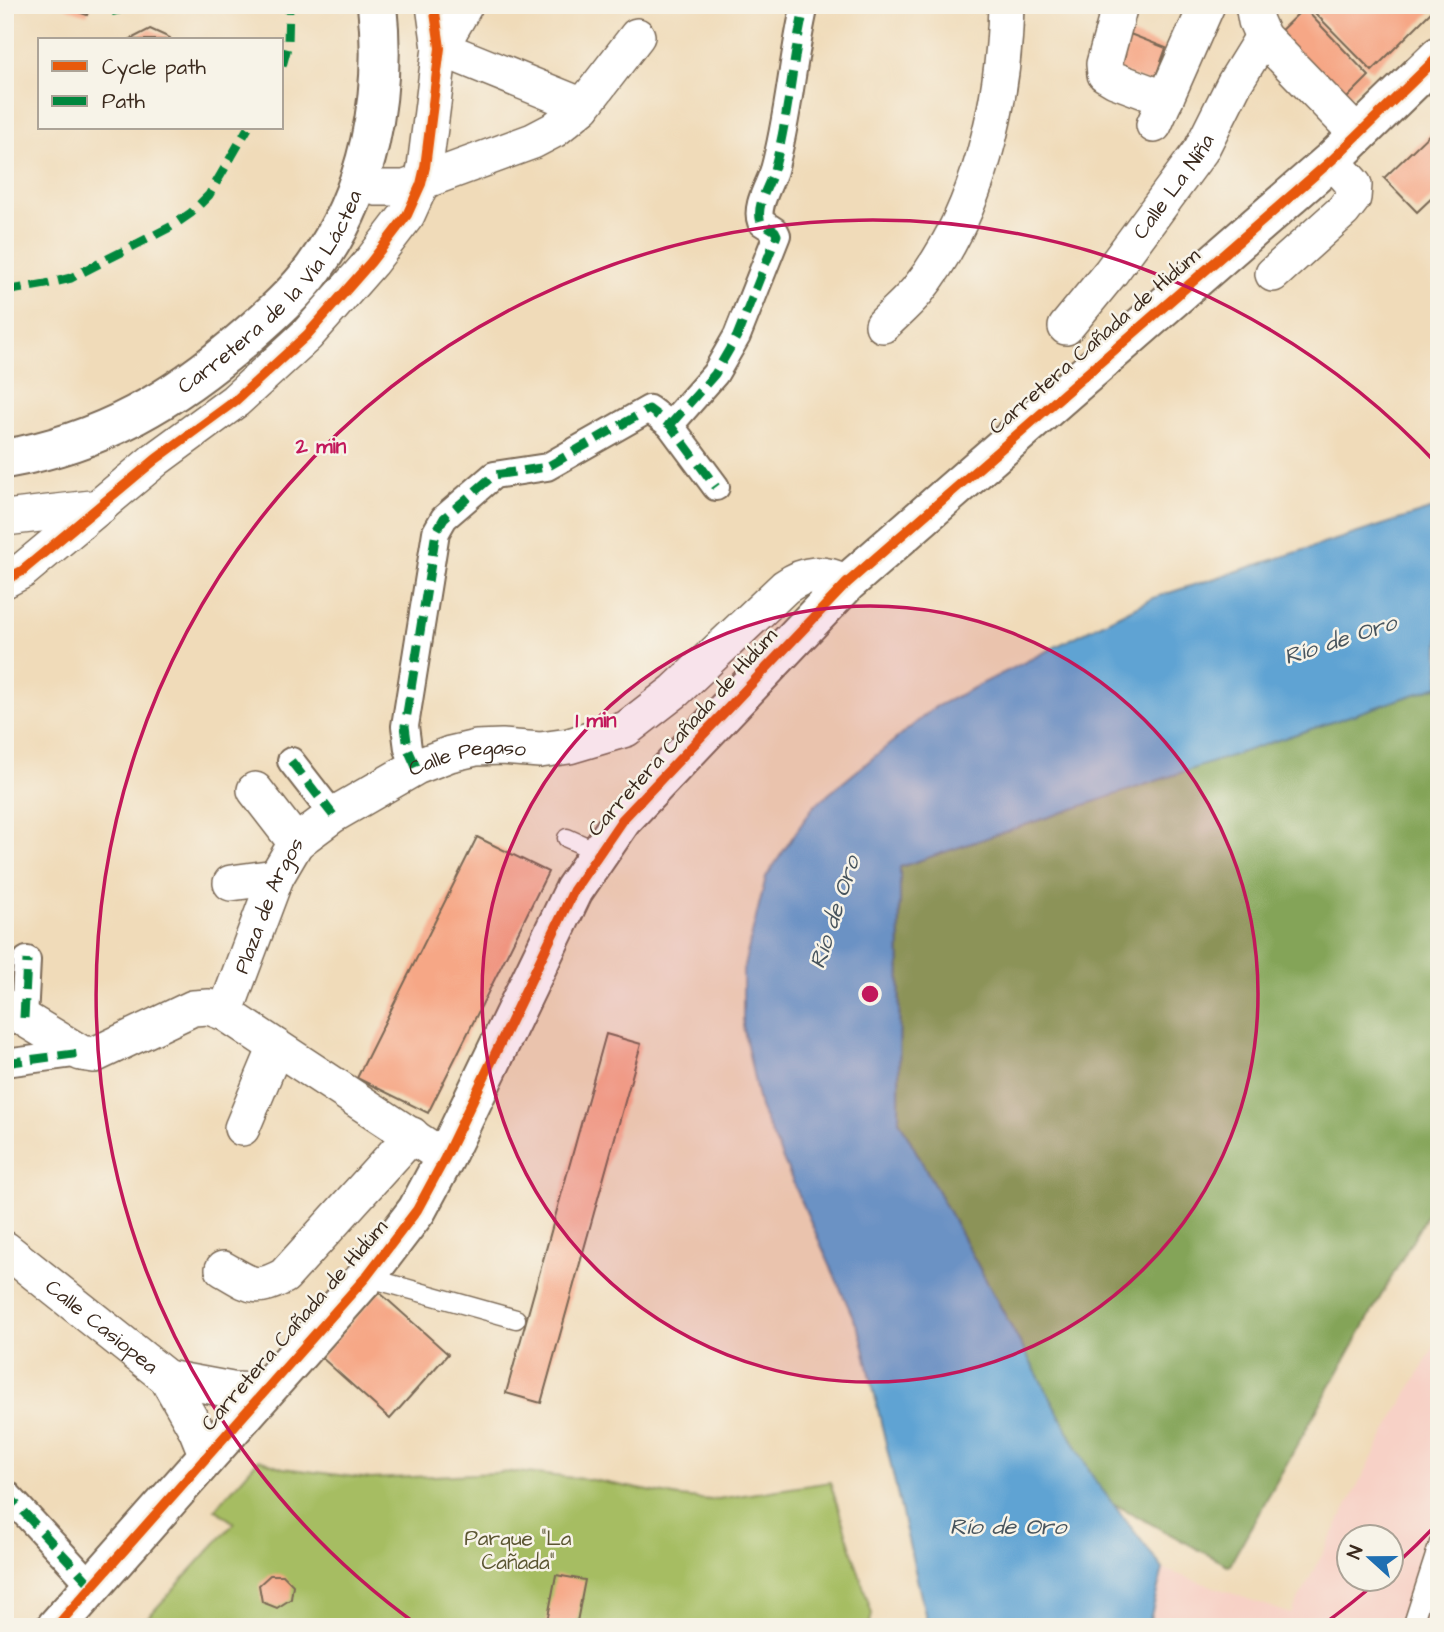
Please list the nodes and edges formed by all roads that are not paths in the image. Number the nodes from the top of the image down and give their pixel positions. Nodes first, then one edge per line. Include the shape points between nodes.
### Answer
1 (377, 5) edge
2 (434, 5) edge
3 (465, 5) edge
4 (805, 5) edge
5 (1006, 5) edge
6 (1120, 5) edge
7 (1207, 5) edge
8 (1258, 21) edge
9 (637, 36) dead end
10 (440, 47) junction
11 (1439, 56) edge
12 (583, 106) junction
13 (1345, 148) junction
14 (357, 183) junction
15 (421, 184) junction
16 (1273, 274) dead end
17 (883, 325) dead end
18 (1066, 327) dead end
19 (134, 418) junction
20 (670, 425) junction
21 (156, 459) junction
22 (5, 460) edge
23 (716, 487) dead end
24 (100, 507) junction
25 (5, 518) edge
26 (5, 580) edge
27 (847, 583) junction
28 (291, 761) dead end
29 (416, 767) junction
30 (255, 790) dead end
31 (334, 815) junction
32 (296, 843) junction
33 (276, 877) junction
34 (231, 883) dead end
35 (27, 960) dead end
36 (15, 1012) edge
37 (225, 1013) junction
38 (276, 1047) junction
39 (80, 1054) junction
40 (5, 1063) edge
41 (242, 1128) dead end
42 (412, 1135) junction
43 (445, 1158) junction
44 (5, 1249) edge
45 (223, 1269) dead end
46 (366, 1277) junction
47 (516, 1319) dead end
48 (167, 1377) junction
49 (265, 1391) junction
50 (207, 1456) junction
51 (5, 1492) edge
52 (1439, 1543) edge
53 (92, 1586) junction
54 (56, 1627) edge
55 (1412, 1627) edge

1 - 14 street, Carretera de la Vía Láctea via 379,91
2 - 10 street
3 - 10 street
4 - 20 street via 786,118 760,210 761,222 777,235 737,336 715,374
5 - 17 street via 998,99 964,211 916,292
6 - 7 street via 1105,74 1160,112
8 - 13 street
8 - 18 street, Calle La Niña via 1201,150
9 - 12 street
10 - 12 street
10 - 15 street
11 - 13 street, Carretera Cañada de Hidúm
12 - 15 street via 533,141
13 - 16 street via 1353,198
13 - 27 street, Carretera Cañada de Hidúm
14 - 15 street via 377,188
14 - 19 street, Carretera de la Vía Láctea via 314,268 271,315 208,370
15 - 21 street via 407,215 307,335 235,401
19 - 21 street
19 - 22 street, Carretera de la Vía Láctea via 89,437
20 - 23 street
20 - 29 street via 654,411 644,411 547,467 494,475 444,518 436,532 405,726
21 - 24 street
24 - 25 street
24 - 26 street
27 - 29 street, Calle Pegaso via 815,573 785,587 675,691 626,729 540,750 476,748
27 - 43 street, Carretera Cañada de Hidúm via 622,820 582,845 574,890
28 - 31 street
29 - 31 street, Calle Pegaso
30 - 32 street
31 - 32 street, Plaza de Argos
32 - 33 street, Plaza de Argos
33 - 34 street
33 - 37 street, Plaza de Argos
35 - 36 street
36 - 39 street
37 - 38 street
37 - 39 street via 193,1008 94,1055
38 - 41 street
38 - 42 street
39 - 40 street
42 - 43 street
42 - 45 street via 284,1276 267,1285 251,1285
43 - 46 street, Carretera Cañada de Hidúm via 416,1210
44 - 48 street, Calle Casiopea
46 - 47 lane
46 - 49 street, Carretera Cañada de Hidúm
48 - 49 street, Calle Casiopea via 232,1390
48 - 50 street, Calle Casiopea
49 - 50 street, Carretera Cañada de Hidúm
50 - 53 street, Carretera Cañada de Hidúm
51 - 53 street
52 - 55 lane
53 - 54 street, Carretera Cañada de Hidúm

